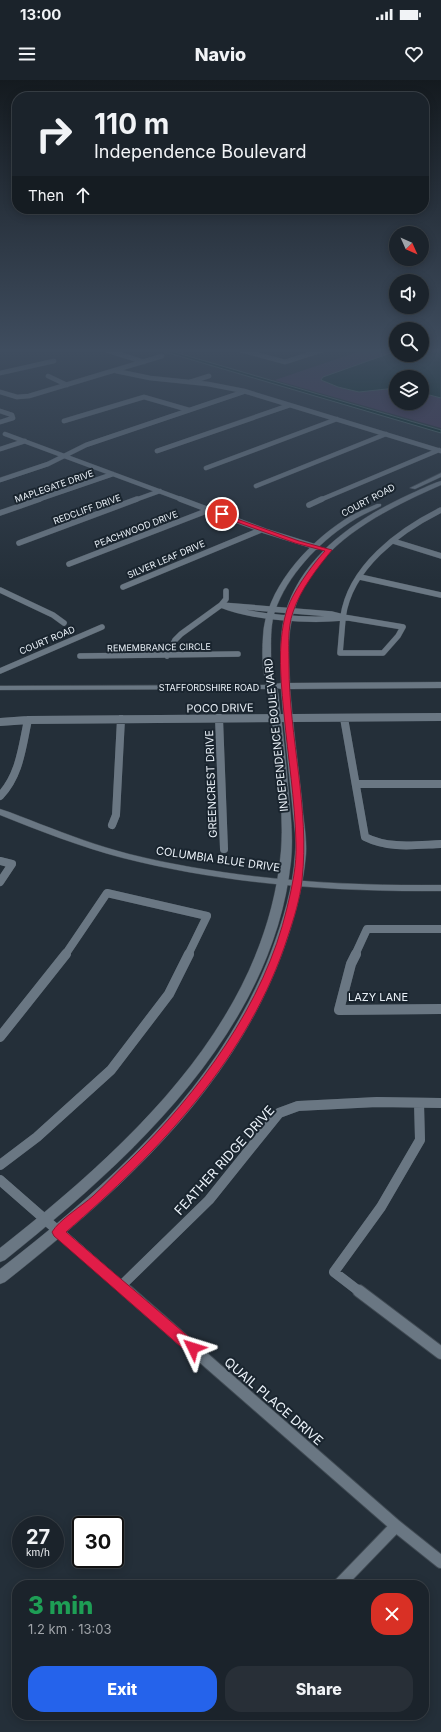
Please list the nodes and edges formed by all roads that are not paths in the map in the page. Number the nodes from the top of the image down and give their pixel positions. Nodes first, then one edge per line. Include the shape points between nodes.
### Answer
1 (142, 426) edge
2 (229, 426) edge
3 (318, 426) edge
4 (360, 426) edge
5 (5, 434) dead end
6 (386, 434) junction
7 (25, 441) junction
8 (0, 449) edge
9 (440, 450) edge
10 (157, 451) dead end
11 (66, 456) junction
12 (206, 468) dead end
13 (113, 474) junction
14 (441, 475) edge
15 (0, 480) edge
16 (441, 483) edge
17 (256, 486) dead end
18 (160, 491) junction
19 (310, 505) dead end
20 (209, 510) junction
21 (441, 510) edge
22 (0, 513) edge
23 (432, 515) junction
24 (441, 518) edge
25 (263, 530) junction
26 (393, 542) junction
27 (19, 543) dead end
28 (316, 547) junction
29 (329, 550) junction
30 (441, 556) edge
31 (69, 564) dead end
32 (360, 577) junction
33 (123, 587) dead end
34 (0, 590) edge
35 (226, 591) dead end
36 (441, 595) edge
37 (221, 605) junction
38 (271, 612) junction
39 (289, 614) junction
40 (344, 618) junction
41 (64, 623) dead end
42 (102, 627) dead end
43 (238, 654) dead end
44 (80, 656) dead end
45 (167, 656) junction
46 (0, 671) edge
47 (441, 685) edge
48 (272, 686) junction
49 (285, 686) junction
50 (0, 688) edge
51 (277, 717) junction
52 (288, 717) junction
53 (441, 717) edge
54 (219, 718) junction
55 (344, 718) junction
56 (28, 720) junction
57 (121, 720) junction
58 (0, 722) edge
59 (356, 784) junction
60 (441, 784) edge
61 (283, 791) junction
62 (296, 791) junction
63 (0, 796) edge
64 (0, 812) edge
65 (112, 825) dead end
66 (441, 844) edge
67 (224, 849) dead end
68 (0, 861) edge
69 (283, 881) junction
70 (0, 882) edge
71 (298, 882) junction
72 (441, 888) edge
73 (441, 929) edge
74 (248, 984) junction
75 (263, 987) junction
76 (441, 1009) edge
77 (0, 1037) edge
78 (170, 1099) junction
79 (419, 1103) junction
80 (441, 1103) edge
81 (186, 1106) junction
82 (0, 1165) edge
83 (0, 1180) edge
84 (45, 1222) junction
85 (58, 1232) junction
86 (0, 1256) edge
87 (0, 1278) edge
88 (121, 1286) junction
89 (441, 1353) edge
90 (396, 1526) junction
91 (441, 1562) edge
92 (344, 1580) edge

1 - 11 street via 86,445
2 - 10 street
3 - 12 street
4 - 6 street
5 - 7 street
6 - 9 street
6 - 17 street
7 - 8 street
7 - 11 street
9 - 19 street
11 - 13 street
11 - 15 street
13 - 18 street
13 - 22 street, MAPLEGATE DRIVE
14 - 28 main road, COURT ROAD via 345,522
16 - 29 main road, COURT ROAD via 360,524
18 - 20 street
18 - 27 street, REDCLIFF DRIVE
20 - 25 street
20 - 31 street, PEACHWOOD DRIVE
21 - 23 street
23 - 24 street
23 - 26 street
25 - 28 street via 269,536 290,544
25 - 33 street, SILVER LEAF DRIVE
26 - 30 street
26 - 32 street via 370,562
28 - 29 main road
28 - 38 main road, COURT ROAD via 297,567
29 - 39 main road, COURT ROAD via 313,568
32 - 36 street
32 - 40 street via 348,596
34 - 41 street via 53,615
35 - 37 street via 226,598
37 - 38 street
37 - 45 street via 181,634
38 - 39 street
38 - 48 main road, INDEPENDENCE BOULEVARD via 267,659
39 - 40 street
39 - 49 main road, INDEPENDENCE BOULEVARD via 285,647
40 - 40 street via 403,626 383,653 340,653 339,635
42 - 46 street, COURT ROAD
43 - 45 street, REMEMBRANCE CIRCLE
44 - 45 street, REMEMBRANCE CIRCLE
47 - 49 main road, STAFFORDSHIRE ROAD
48 - 49 main road, STAFFORDSHIRE ROAD
48 - 50 street, STAFFORDSHIRE ROAD
48 - 51 main road, INDEPENDENCE BOULEVARD
49 - 52 main road, INDEPENDENCE BOULEVARD
51 - 52 street, POCO DRIVE
51 - 54 street, POCO DRIVE
51 - 61 main road, INDEPENDENCE BOULEVARD
52 - 55 street, POCO DRIVE
52 - 62 main road, INDEPENDENCE BOULEVARD
53 - 55 street, POCO DRIVE
54 - 57 street, POCO DRIVE
54 - 67 street, GREENCREST DRIVE
55 - 59 street
56 - 57 street, POCO DRIVE
56 - 58 street, POCO DRIVE
56 - 63 street via 13,782
57 - 65 street via 116,815
59 - 60 street
59 - 66 street via 365,837 384,844
61 - 62 main road
61 - 69 main road, INDEPENDENCE BOULEVARD via 287,836
62 - 71 main road, INDEPENDENCE BOULEVARD via 301,844
64 - 69 street, COLUMBIA BLUE DRIVE via 68,839 142,860
68 - 70 street via 12,864
69 - 71 street, COLUMBIA BLUE DRIVE
69 - 74 main road, INDEPENDENCE BOULEVARD via 270,931
71 - 72 street, COLUMBIA BLUE DRIVE via 397,889
71 - 75 main road, INDEPENDENCE BOULEVARD via 286,931
73 - 76 street, LAZY LANE via 367,929 351,964 339,1010
74 - 75 main road
74 - 78 main road, INDEPENDENCE BOULEVARD via 205,1055
75 - 81 main road, INDEPENDENCE BOULEVARD via 222,1059
77 - 82 street via 56,968 107,893 206,916 169,994 110,1070 37,1137
78 - 81 main road
78 - 84 main road, INDEPENDENCE BOULEVARD via 124,1149
79 - 80 street, FEATHER RIDGE DRIVE
79 - 88 street, FEATHER RIDGE DRIVE via 377,1102 298,1106 279,1113 209,1200
79 - 89 street via 420,1140 381,1207 334,1272
81 - 85 main road, INDEPENDENCE BOULEVARD via 98,1199
83 - 84 street, QUAIL PLACE DRIVE
84 - 85 street, QUAIL PLACE DRIVE
84 - 86 main road, INDEPENDENCE BOULEVARD
85 - 87 main road, INDEPENDENCE BOULEVARD
85 - 88 street, QUAIL PLACE DRIVE
88 - 90 street, QUAIL PLACE DRIVE
90 - 91 street, QUAIL PLACE DRIVE
90 - 92 street

